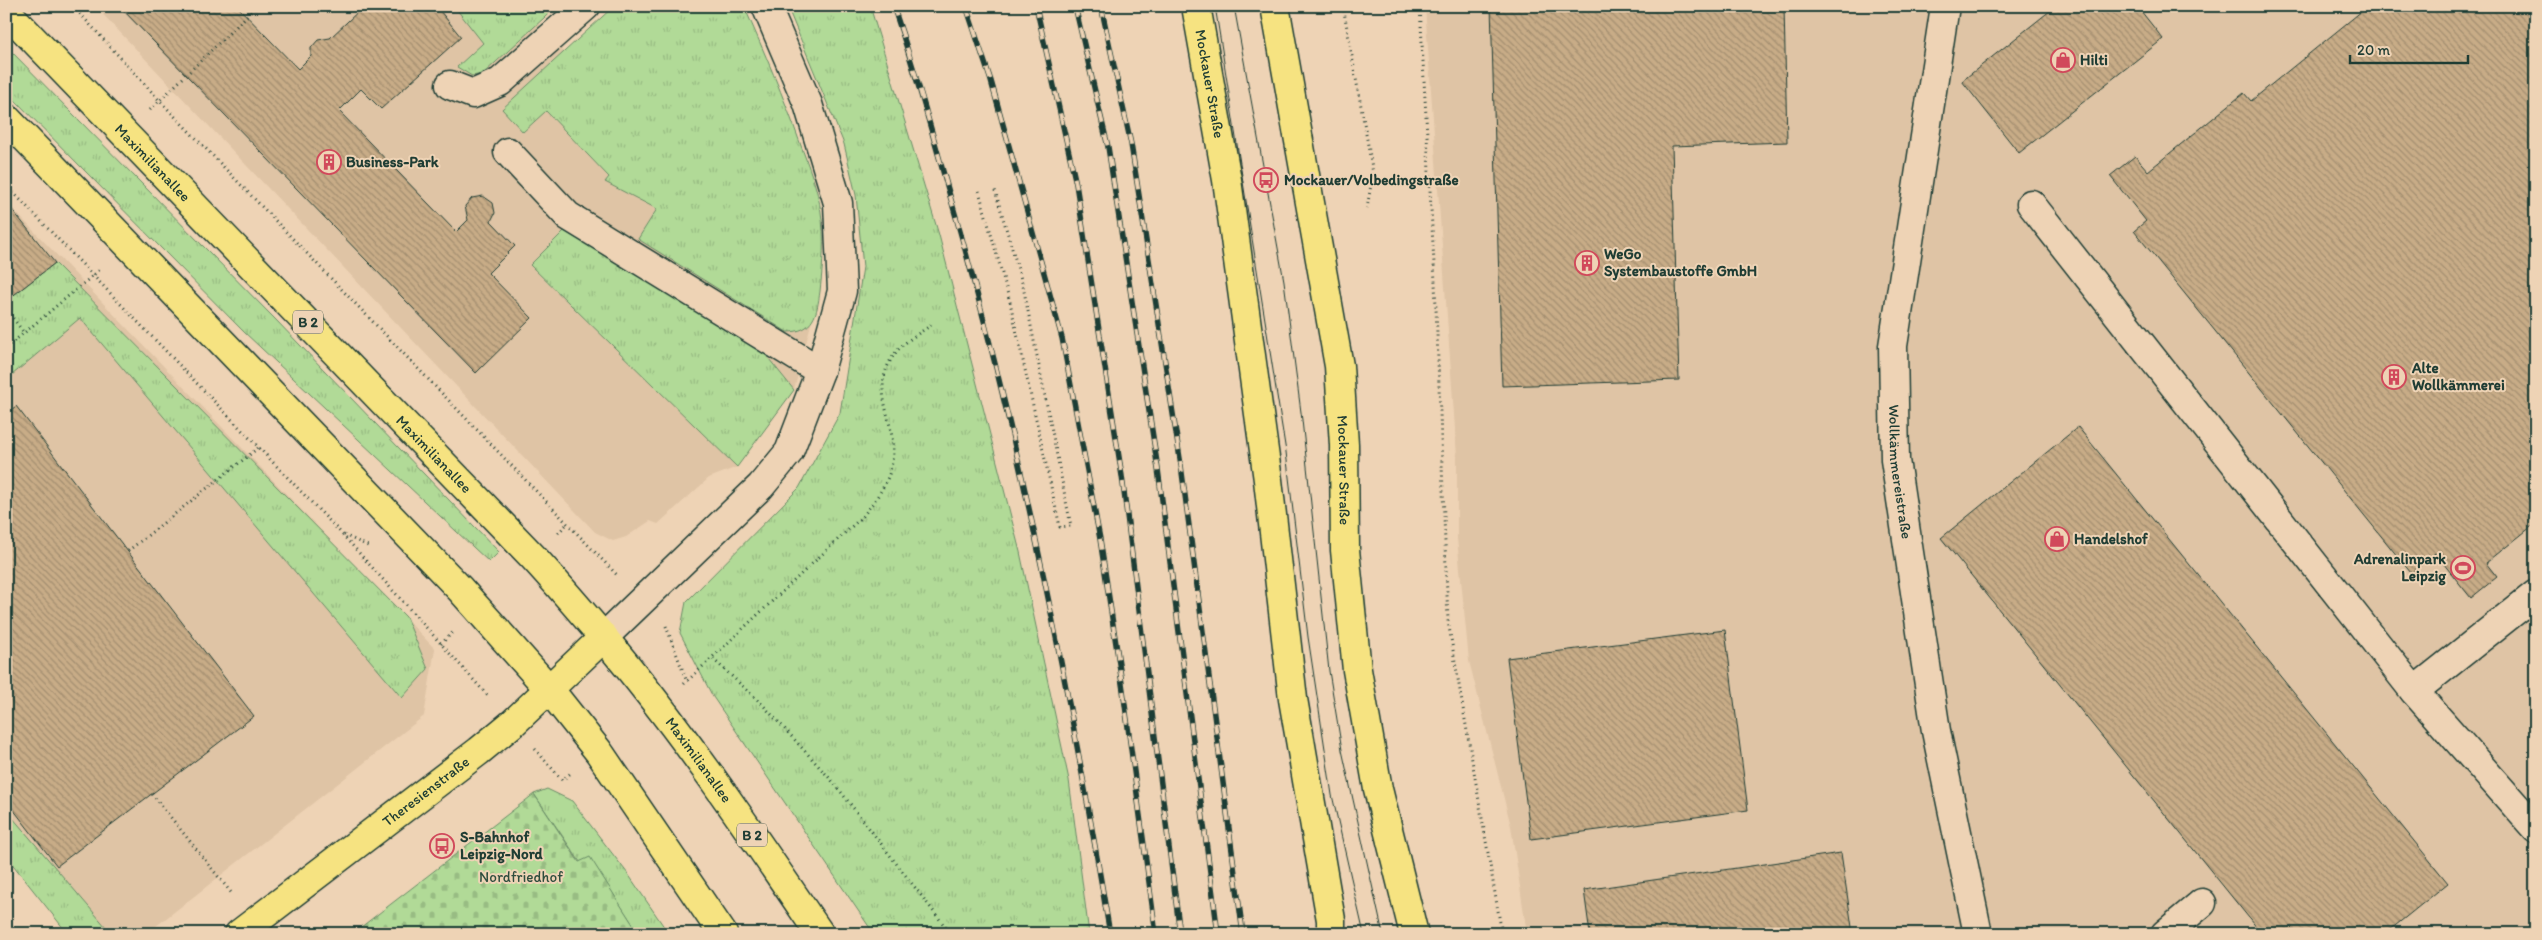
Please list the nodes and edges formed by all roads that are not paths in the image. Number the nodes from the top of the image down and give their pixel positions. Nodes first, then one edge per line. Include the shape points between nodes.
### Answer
1 (586, 6) edge
2 (766, 6) edge
3 (1196, 6) edge
4 (1275, 6) edge
5 (1945, 6) edge
6 (6, 11) edge
7 (450, 84) dead end
8 (6, 118) edge
9 (508, 152) dead end
10 (2031, 204) dead end
11 (820, 371) junction
12 (2536, 594) edge
13 (604, 637) junction
14 (549, 689) junction
15 (2414, 691) junction
16 (2536, 829) edge
17 (2202, 903) dead end
18 (1331, 927) edge
19 (247, 928) edge
20 (723, 934) edge
21 (820, 934) edge
22 (1414, 934) edge
23 (1978, 934) edge
24 (2165, 934) edge

1 - 7 street via 500,82 473,94
2 - 11 street via 808,104 838,203 842,291
3 - 18 main road, Mockauer Straße via 1227,180 1294,699
4 - 22 main road, Mockauer Straße via 1339,366 1345,550 1357,670 1378,789
5 - 23 street, Wollkämmereistraße via 1893,346 1895,460 1936,731
6 - 13 main road, Maximilianallee / B 2 via 457,475
8 - 14 main road via 453,582
9 - 11 street via 568,216
10 - 15 street
11 - 13 street via 789,452 761,486
12 - 15 street
13 - 14 main road, Theresienstraße
13 - 21 main road, Maximilianallee / B 2 via 682,738
14 - 19 main road, Theresienstraße via 513,723
14 - 20 main road via 599,752
15 - 16 street
17 - 24 street

